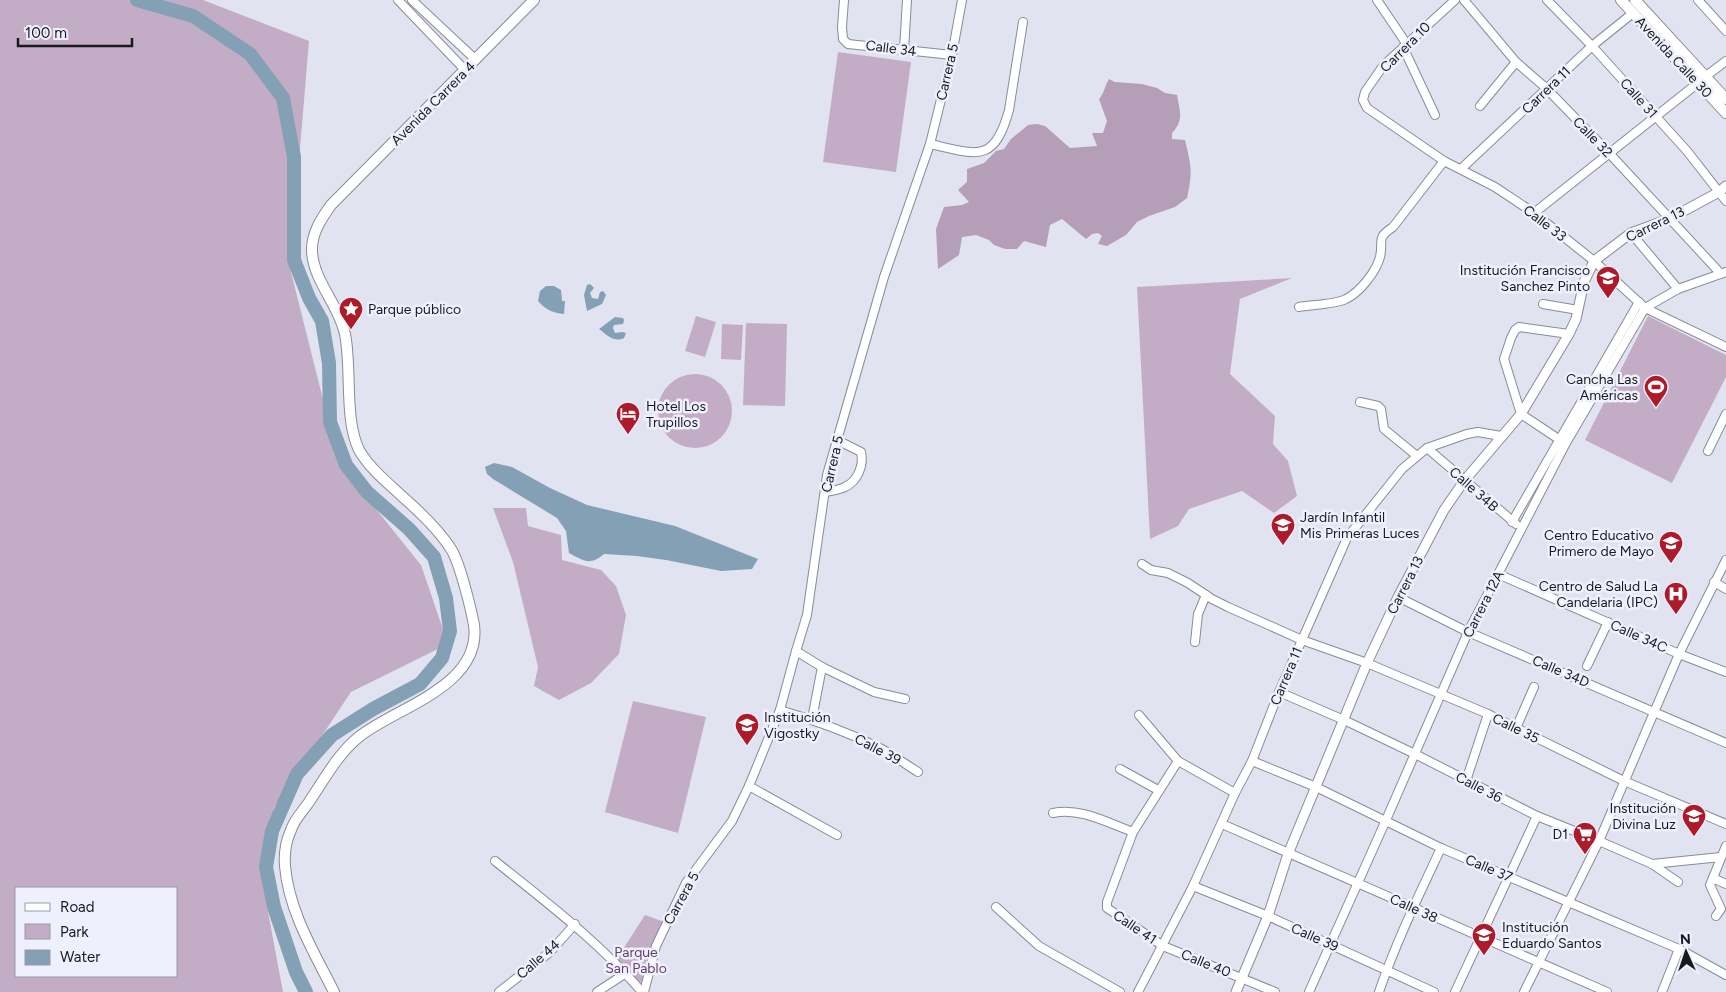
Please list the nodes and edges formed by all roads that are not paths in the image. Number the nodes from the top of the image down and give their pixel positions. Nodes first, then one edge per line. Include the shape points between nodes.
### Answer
1 (398, 0) edge
2 (412, 0) edge
3 (534, 0) edge
4 (844, 0) edge
5 (906, 0) edge
6 (962, 0) edge
7 (1377, 0) edge
8 (1455, 0) edge
9 (1464, 0) edge
10 (1547, 0) edge
11 (1698, 0) edge
12 (1630, 4) edge
13 (1023, 22) dead end
14 (1726, 31) edge
15 (1405, 45) junction
16 (1592, 46) junction
17 (904, 50) junction
18 (952, 55) junction
19 (476, 60) junction
20 (1726, 61) edge
21 (1516, 62) junction
22 (466, 71) junction
23 (1702, 80) junction
24 (1546, 88) junction
25 (1363, 100) joint
26 (1726, 100) edge
27 (1480, 106) dead end
28 (1726, 113) edge
29 (1435, 115) dead end
30 (1655, 116) junction
31 (930, 144) junction
32 (1609, 153) junction
33 (1444, 161) junction
34 (1461, 169) junction
35 (1722, 189) edge
36 (1726, 201) edge
37 (1534, 212) junction
38 (1669, 219) junction
39 (1631, 233) junction
40 (1594, 261) junction
41 (1723, 273) edge
42 (1678, 289) junction
43 (1639, 302) junction
44 (1543, 304) dead end
45 (1299, 307) dead end
46 (1645, 308) junction
47 (1578, 310) junction
48 (1569, 334) junction
49 (1726, 347) edge
50 (1360, 402) dead end
51 (1520, 414) junction
52 (1726, 414) edge
53 (1501, 436) junction
54 (837, 440) junction
55 (1560, 440) junction
56 (1427, 448) junction
57 (1708, 451) dead end
58 (1417, 456) junction
59 (1464, 482) junction
60 (825, 492) junction
61 (1512, 522) junction
62 (1521, 529) junction
63 (1726, 560) edge
64 (1142, 564) dead end
65 (1498, 574) junction
66 (1714, 582) junction
67 (1726, 588) edge
68 (1206, 595) junction
69 (1398, 597) junction
70 (1608, 622) junction
71 (1468, 632) junction
72 (1302, 640) junction
73 (1195, 642) dead end
74 (796, 651) junction
75 (1679, 654) junction
76 (1367, 664) junction
77 (1587, 666) dead end
78 (822, 667) junction
79 (1726, 672) edge
80 (1534, 687) dead end
81 (1279, 692) junction
82 (1442, 694) junction
83 (905, 699) dead end
84 (780, 710) junction
85 (1654, 711) junction
86 (1488, 714) junction
87 (1138, 715) dead end
88 (812, 719) junction
89 (1344, 720) junction
90 (1516, 728) junction
91 (1726, 743) edge
92 (1415, 754) junction
93 (1178, 761) junction
94 (1252, 761) junction
95 (1120, 769) dead end
96 (918, 772) dead end
97 (1624, 780) junction
98 (1466, 781) junction
99 (749, 786) junction
100 (1316, 787) junction
101 (1158, 790) junction
102 (1235, 792) junction
103 (1053, 813) dead end
104 (1537, 816) junction
105 (1386, 820) junction
106 (1222, 824) junction
107 (1726, 824) edge
108 (1132, 832) junction
109 (837, 835) dead end
110 (1600, 840) junction
111 (1726, 846) edge
112 (1442, 848) junction
113 (1288, 854) junction
114 (1721, 857) junction
115 (495, 861) dead end
116 (1652, 864) junction
117 (1509, 876) junction
118 (1678, 882) dead end
119 (1712, 882) junction
120 (1357, 883) junction
121 (1726, 884) edge
122 (1193, 886) junction
123 (1569, 902) junction
124 (996, 907) dead end
125 (1413, 908) junction
126 (1268, 916) junction
127 (1716, 916) dead end
128 (575, 924) junction
129 (1481, 938) junction
130 (1331, 944) junction
131 (1163, 946) junction
132 (1679, 949) junction
133 (1540, 962) junction
134 (1387, 970) junction
135 (626, 973) junction
136 (1726, 975) edge
137 (1242, 977) junction
138 (334, 992) edge
139 (499, 992) edge
140 (597, 992) edge
141 (643, 992) edge
142 (1120, 992) edge
143 (1138, 992) edge
144 (1236, 992) edge
145 (1275, 992) edge
146 (1309, 992) edge
147 (1379, 992) edge
148 (1434, 992) edge
149 (1455, 992) edge
150 (1524, 992) edge
151 (1607, 992) edge
152 (1662, 992) edge

1 - 22 street
2 - 19 street
3 - 19 main road, Avenida Carrera 4
4 - 17 street, Calle 34 via 843,39 848,44
5 - 17 street
6 - 18 street, Carrera 5
7 - 15 street
8 - 15 street, Carrera 10
9 - 21 street, Calle 32
10 - 16 street, Calle 31
11 - 14 street
12 - 16 street, Carrera 11
12 - 23 main road, Avenida Calle 30
13 - 31 street via 1005,123 994,144 984,152 973,153
15 - 25 street, Carrera 10 via 1383,66
15 - 29 street
16 - 24 street, Carrera 11
16 - 30 street, Calle 31
17 - 18 street, Calle 34
18 - 31 street, Carrera 5
19 - 22 main road, Avenida Carrera 4
20 - 23 street
21 - 24 street, Calle 32
21 - 27 street
22 - 138 main road, Avenida Carrera 4 via 331,205 315,231 312,249 314,264 345,334 352,422 360,450 373,470 425,517 451,549 474,627 474,643 469,657 451,680 362,734 347,747 291,827 284,865 289,891 298,920
23 - 26 main road, Avenida Calle 30
23 - 28 main road, Avenida Calle 30
23 - 30 street
24 - 32 street, Calle 32
24 - 34 street, Carrera 11
25 - 33 street, Calle 33 via 1366,108
30 - 32 street
30 - 35 street, Calle 31
31 - 54 street, Carrera 5 via 884,277
32 - 37 street
32 - 38 street, Calle 32
33 - 34 street, Calle 33
33 - 45 street via 1393,227 1383,234 1376,267 1357,290 1345,300
34 - 37 street, Calle 33
35 - 36 street, Calle 31
35 - 38 street, Carrera 13
37 - 40 street, Calle 33
38 - 39 street, Carrera 13
38 - 41 street, Calle 32
39 - 40 street, Carrera 13
39 - 42 street
40 - 43 street, Calle 33
40 - 47 street, Carrera 13 via 1584,282
41 - 42 street, Carrera 12A
42 - 46 street, Carrera 12A
43 - 46 street, Calle 33
43 - 55 street
44 - 47 street
46 - 49 street, Calle 33
46 - 62 street, Carrera 12A via 1566,443
47 - 48 street, Carrera 13
48 - 51 street, Carrera 13
48 - 51 street via 1519,327 1515,330 1504,359
50 - 58 street via 1378,406 1384,429
51 - 53 street, Carrera 13
51 - 55 street
52 - 57 street
53 - 56 street, Carrera 11 via 1478,432
53 - 59 street, Carrera 13
54 - 60 street, Carrera 5
54 - 60 street via 861,452 862,464 858,474 845,488
55 - 61 street
56 - 58 street, Carrera 11
56 - 59 street, Calle 34B
58 - 72 street, Carrera 11 via 1402,469 1347,538
59 - 61 street, Calle 34B
59 - 69 street, Carrera 13 via 1444,510
60 - 74 street, Carrera 5 via 807,615
61 - 62 street, Calle 34B
62 - 65 street, Carrera 12A
63 - 66 street
64 - 68 street, Calle 35 via 1188,583
65 - 70 street, Calle 34C
65 - 71 street, Carrera 12A
66 - 67 street
66 - 75 street
68 - 72 street, Calle 35
68 - 73 street via 1198,614
69 - 71 street, Calle 34D
69 - 76 street, Carrera 13
70 - 75 street, Calle 34C
70 - 77 street
71 - 82 street, Carrera 12A
71 - 85 street, Calle 34D
72 - 76 street, Calle 35
72 - 81 street, Carrera 11
74 - 78 street
74 - 84 street, Carrera 5
75 - 79 street, Calle 34C
75 - 85 street
76 - 82 street, Calle 35
76 - 89 street, Carrera 13
78 - 83 street via 874,692
78 - 88 street
80 - 90 street
81 - 89 street, Calle 36
81 - 94 street, Carrera 11
82 - 86 street, Calle 35
82 - 92 street, Carrera 12A
84 - 88 street, Calle 39
84 - 99 street, Carrera 5
85 - 91 street, Calle 34D
85 - 97 street
86 - 90 street, Calle 35
86 - 98 street
87 - 93 street
88 - 96 street, Calle 39 via 880,748
89 - 92 street, Calle 36
89 - 100 street, Carrera 13
90 - 97 street, Calle 35
92 - 98 street, Calle 36
92 - 105 street, Carrera 12A
93 - 101 street
93 - 102 street
94 - 100 street, Calle 37
94 - 102 street, Carrera 11
95 - 101 street
97 - 107 street, Calle 35
97 - 110 street
98 - 104 street, Calle 36
99 - 109 street
99 - 141 street, Carrera 5 via 732,821 686,884 656,946
100 - 105 street, Calle 37
100 - 113 street, Carrera 13
101 - 108 street
102 - 106 street, Carrera 11
103 - 108 street via 1082,813
104 - 110 street, Calle 36
104 - 117 street
105 - 112 street, Calle 37
105 - 120 street, Carrera 12A
106 - 113 street, Calle 38
106 - 122 street, Carrera 11
108 - 131 street, Calle 41 via 1106,908
110 - 116 street, Calle 36
110 - 123 street
111 - 114 street
112 - 117 street, Calle 37
112 - 125 street
113 - 120 street, Calle 38
113 - 126 street, Carrera 13
114 - 116 street
114 - 119 street
115 - 128 street
116 - 118 street, Calle 36
117 - 123 street, Calle 37
117 - 129 street
119 - 121 street
119 - 127 street via 1721,908
120 - 125 street, Calle 38
120 - 130 street, Carrera 12A
122 - 126 street, Calle 39
122 - 131 street, Carrera 11
123 - 132 street, Calle 37
123 - 133 street
124 - 142 street via 1038,946
125 - 129 street, Calle 38
125 - 134 street
126 - 130 street, Calle 39
126 - 137 street, Carrera 13
128 - 135 street
128 - 139 street, Calle 44 via 550,952
129 - 133 street, Calle 38
129 - 149 street
130 - 134 street, Calle 39
130 - 146 street, Carrera 12A
131 - 137 street, Calle 40
131 - 143 street, Carrera 11
132 - 136 street, Calle 37
132 - 152 street
133 - 150 street
133 - 151 street, Calle 38
134 - 147 street
134 - 148 street, Calle 39
135 - 140 street
135 - 141 street
137 - 144 street, Carrera 13
137 - 145 street, Calle 40

